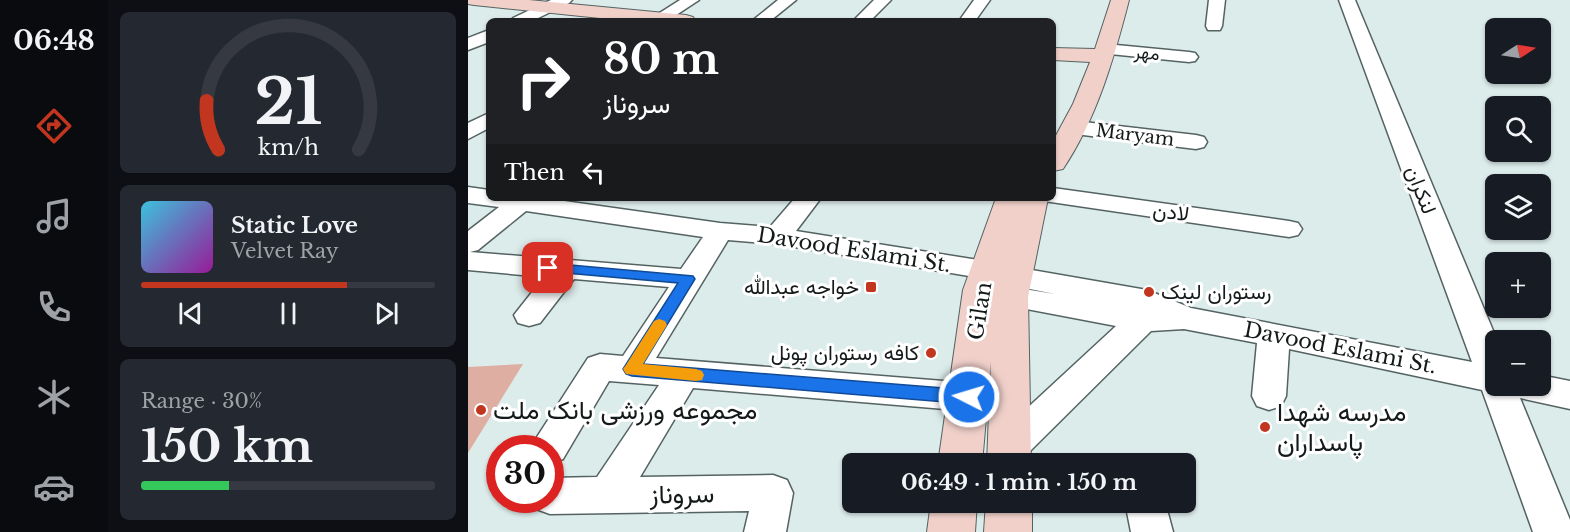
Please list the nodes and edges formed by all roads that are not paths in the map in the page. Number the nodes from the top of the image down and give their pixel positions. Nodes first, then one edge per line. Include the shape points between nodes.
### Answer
1 (474, 0) edge
2 (691, 0) edge
3 (788, 0) edge
4 (883, 0) edge
5 (982, 0) edge
6 (1104, 0) edge
7 (1120, 0) edge
8 (1217, 0) edge
9 (1347, 0) edge
10 (556, 4) edge
11 (526, 18) edge
12 (644, 18) edge
13 (660, 18) edge
14 (764, 18) edge
15 (864, 18) edge
16 (969, 18) edge
17 (1214, 26) dead end
18 (486, 36) edge
19 (468, 45) edge
20 (1056, 55) edge
21 (1188, 58) dead end
22 (1090, 62) junction
23 (1056, 63) edge
24 (486, 121) edge
25 (1062, 122) edge
26 (468, 132) edge
27 (1196, 141) dead end
28 (1056, 149) edge
29 (468, 195) edge
30 (1056, 196) edge
31 (486, 197) edge
32 (523, 201) edge
33 (530, 201) edge
34 (806, 201) edge
35 (1011, 201) edge
36 (1032, 201) edge
37 (1289, 229) dead end
38 (720, 231) junction
39 (777, 236) junction
40 (468, 244) edge
41 (468, 261) edge
42 (567, 269) junction
43 (688, 279) junction
44 (998, 283) junction
45 (529, 315) dead end
46 (1185, 318) junction
47 (1143, 320) junction
48 (1274, 334) junction
49 (1485, 354) edge
50 (632, 369) junction
51 (684, 374) junction
52 (1485, 378) edge
53 (1551, 391) edge
54 (1570, 395) edge
55 (1269, 396) dead end
56 (1502, 396) edge
57 (969, 397) junction
58 (558, 435) edge
59 (961, 453) edge
60 (1009, 453) edge
61 (1012, 453) edge
62 (564, 496) edge
63 (607, 496) junction
64 (953, 513) edge
65 (1009, 513) edge
66 (1148, 513) edge
67 (765, 532) edge
68 (951, 532) edge
69 (1008, 532) edge
70 (1152, 532) edge
71 (1554, 532) edge

1 - 10 main road
2 - 13 street
3 - 14 street
4 - 15 street
5 - 16 street
6 - 22 main road
7 - 22 main road
8 - 17 street
9 - 49 street, لنکران
10 - 11 street
10 - 12 main road
18 - 19 street
20 - 22 main road
21 - 22 street, مهر
22 - 23 main road via 1067,67
22 - 25 main road
24 - 26 street
25 - 27 street, Maryam
25 - 28 main road
29 - 31 street, Davood Eslami St.
30 - 37 street, لادن
32 - 40 street
33 - 38 street, Davood Eslami St.
34 - 39 street
35 - 44 main road, Gilan
36 - 44 main road, Gilan
38 - 39 street, Davood Eslami St.
38 - 43 street
38 - 44 street, Davood Eslami St. via 765,251
39 - 44 street, Davood Eslami St.
41 - 42 street
42 - 43 street
42 - 45 street
43 - 50 street
44 - 46 street, Davood Eslami St. via 1147,300
44 - 47 street, Davood Eslami St.
44 - 57 main road, Gilan
44 - 60 main road, Gilan
46 - 47 street, Davood Eslami St.
46 - 48 street, Davood Eslami St.
47 - 61 street
48 - 52 street, Davood Eslami St.
48 - 55 street
50 - 51 street
50 - 58 street via 600,367
51 - 57 street
51 - 63 street
53 - 54 street
56 - 71 street
57 - 59 main road, Gilan
62 - 63 street, سروناز
63 - 67 street, سروناز via 773,493
64 - 68 main road
65 - 69 main road
66 - 70 street

